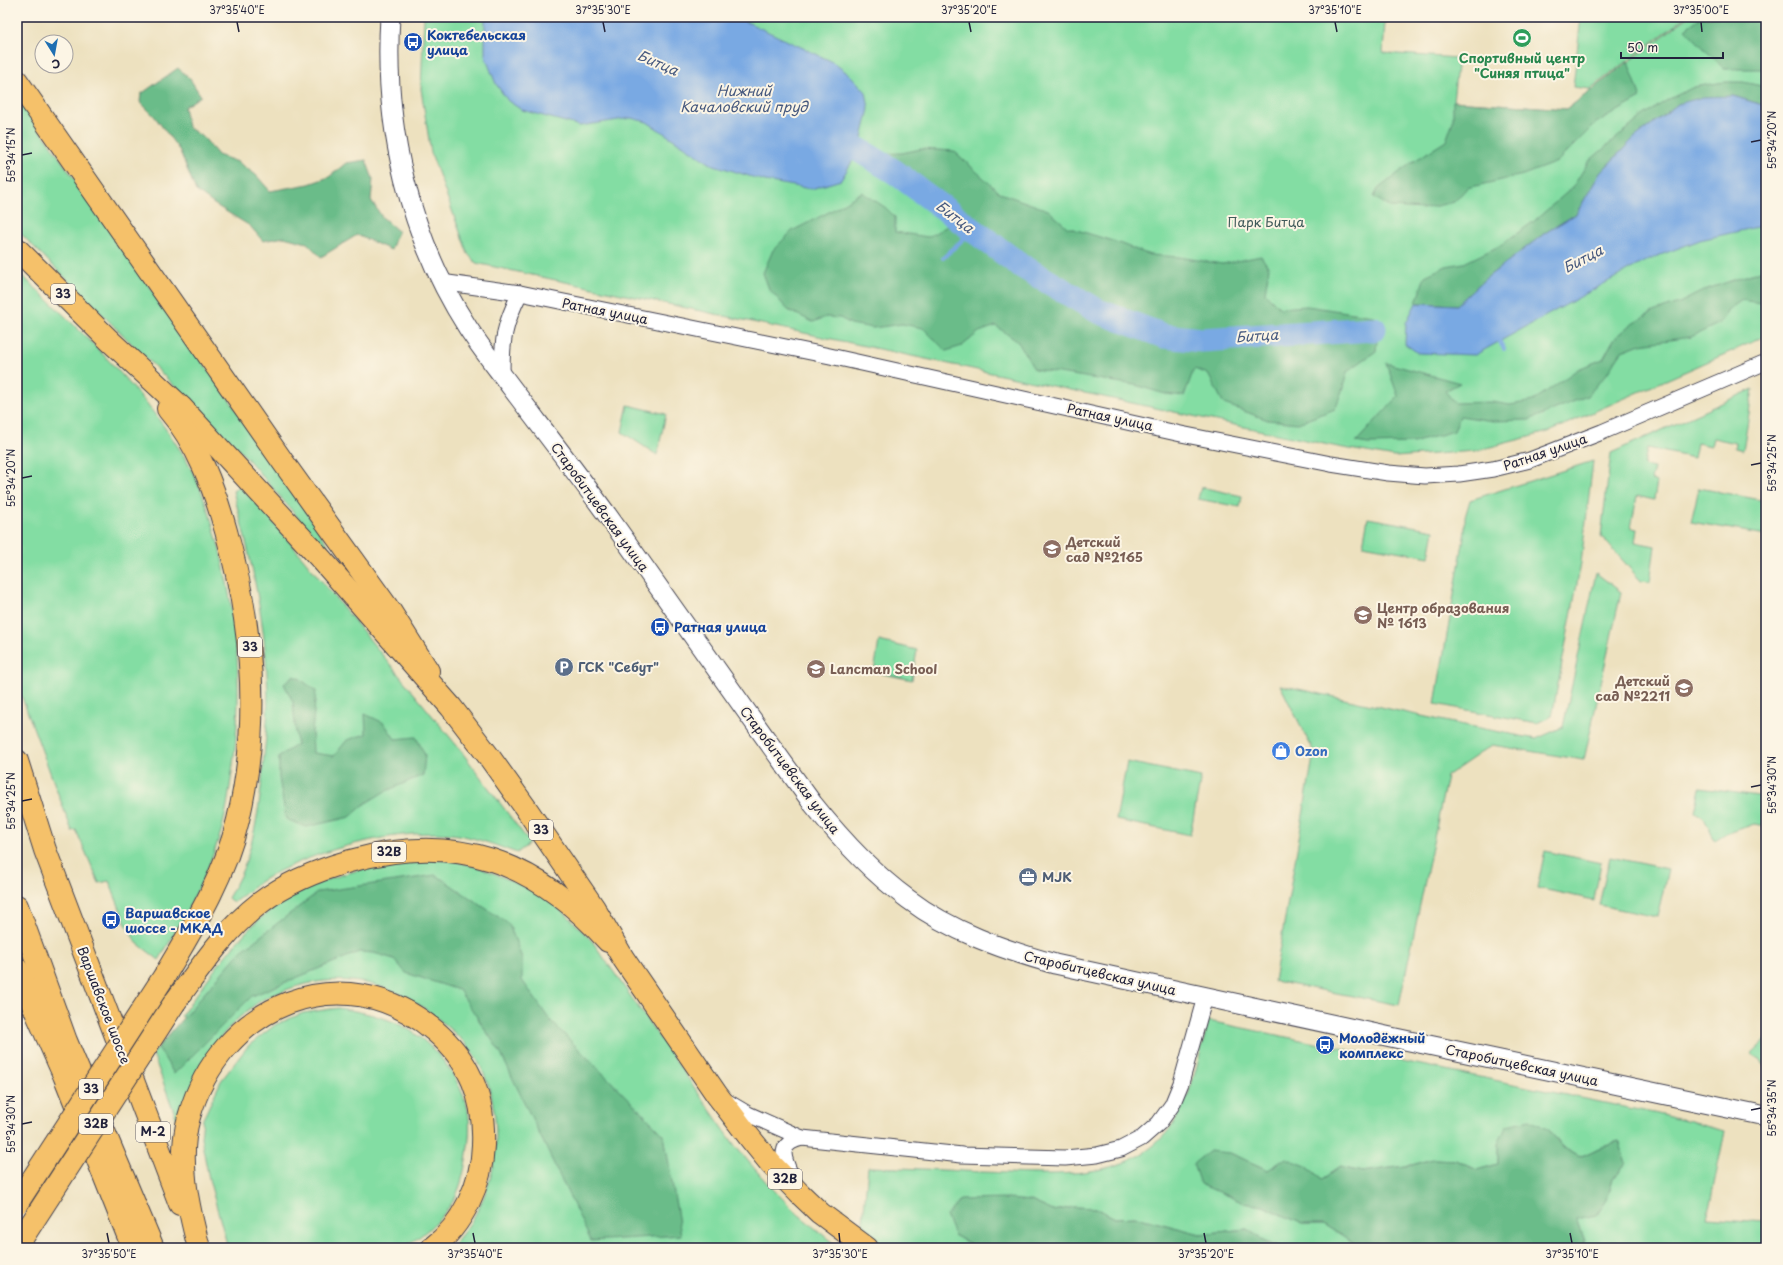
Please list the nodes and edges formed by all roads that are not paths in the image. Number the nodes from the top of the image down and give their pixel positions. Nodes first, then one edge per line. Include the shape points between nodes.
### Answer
1 (390, 17) edge
2 (17, 81) edge
3 (17, 249) edge
4 (441, 282) junction
5 (520, 293) junction
6 (109, 340) junction
7 (1766, 362) edge
8 (502, 374) junction
9 (451, 707) junction
10 (17, 761) edge
11 (17, 783) edge
12 (45, 850) junction
13 (17, 906) edge
14 (623, 958) junction
15 (17, 969) edge
16 (1205, 998) junction
17 (717, 1095) junction
18 (1766, 1116) edge
19 (802, 1138) junction
20 (798, 1193) junction
21 (17, 1203) edge
22 (17, 1246) edge
23 (133, 1248) edge
24 (153, 1248) edge
25 (198, 1248) edge
26 (432, 1248) edge
27 (867, 1248) edge

1 - 4 street, Старобитцевская улица via 390,90 404,184
2 - 9 main road via 390,611
3 - 6 main road, 33
4 - 5 street, Ратная улица
4 - 8 street, Старобитцевская улица via 468,329
5 - 7 street, Ратная улица via 830,356 1181,434 1332,464 1425,476 1493,469 1530,460
5 - 8 street via 505,326
6 - 9 main road, 33 via 181,407 322,560
6 - 21 main road, 33, bridge via 172,414 190,441 214,492 235,561 250,646 252,720 249,756 238,821 229,851 189,936
8 - 16 street, Старобитцевская улица via 612,523 812,804 837,834 875,872 909,900 945,921 1018,954
9 - 14 main road, 33 via 525,807 594,908
10 - 12 main road, Варшавское шоссе
11 - 12 main road, М-2
12 - 25 main road, Варшавское шоссе / М-2
13 - 24 main road via 66,1041
14 - 17 main road, 32B
14 - 22 main road, 32B, bridge via 581,912 562,896 515,868 488,859 457,851 400,851 368,856 311,874 286,886 261,903 238,922 218,944 175,1002
15 - 23 main road via 64,1075
16 - 18 street, Старобитцевская улица
16 - 19 street via 1182,1083 1172,1105 1159,1123 1142,1138 1121,1149 1097,1155 1065,1158 962,1155
17 - 19 street via 748,1114
17 - 20 main road, 32B via 766,1159
19 - 20 street via 791,1141 783,1153
20 - 27 main road, 32B
25 - 26 main road via 185,1180 189,1118 198,1093 211,1067 246,1028 270,1010 296,999 325,994 353,994 378,998 405,1010 447,1041 473,1079 484,1129 483,1153 477,1181 453,1226

